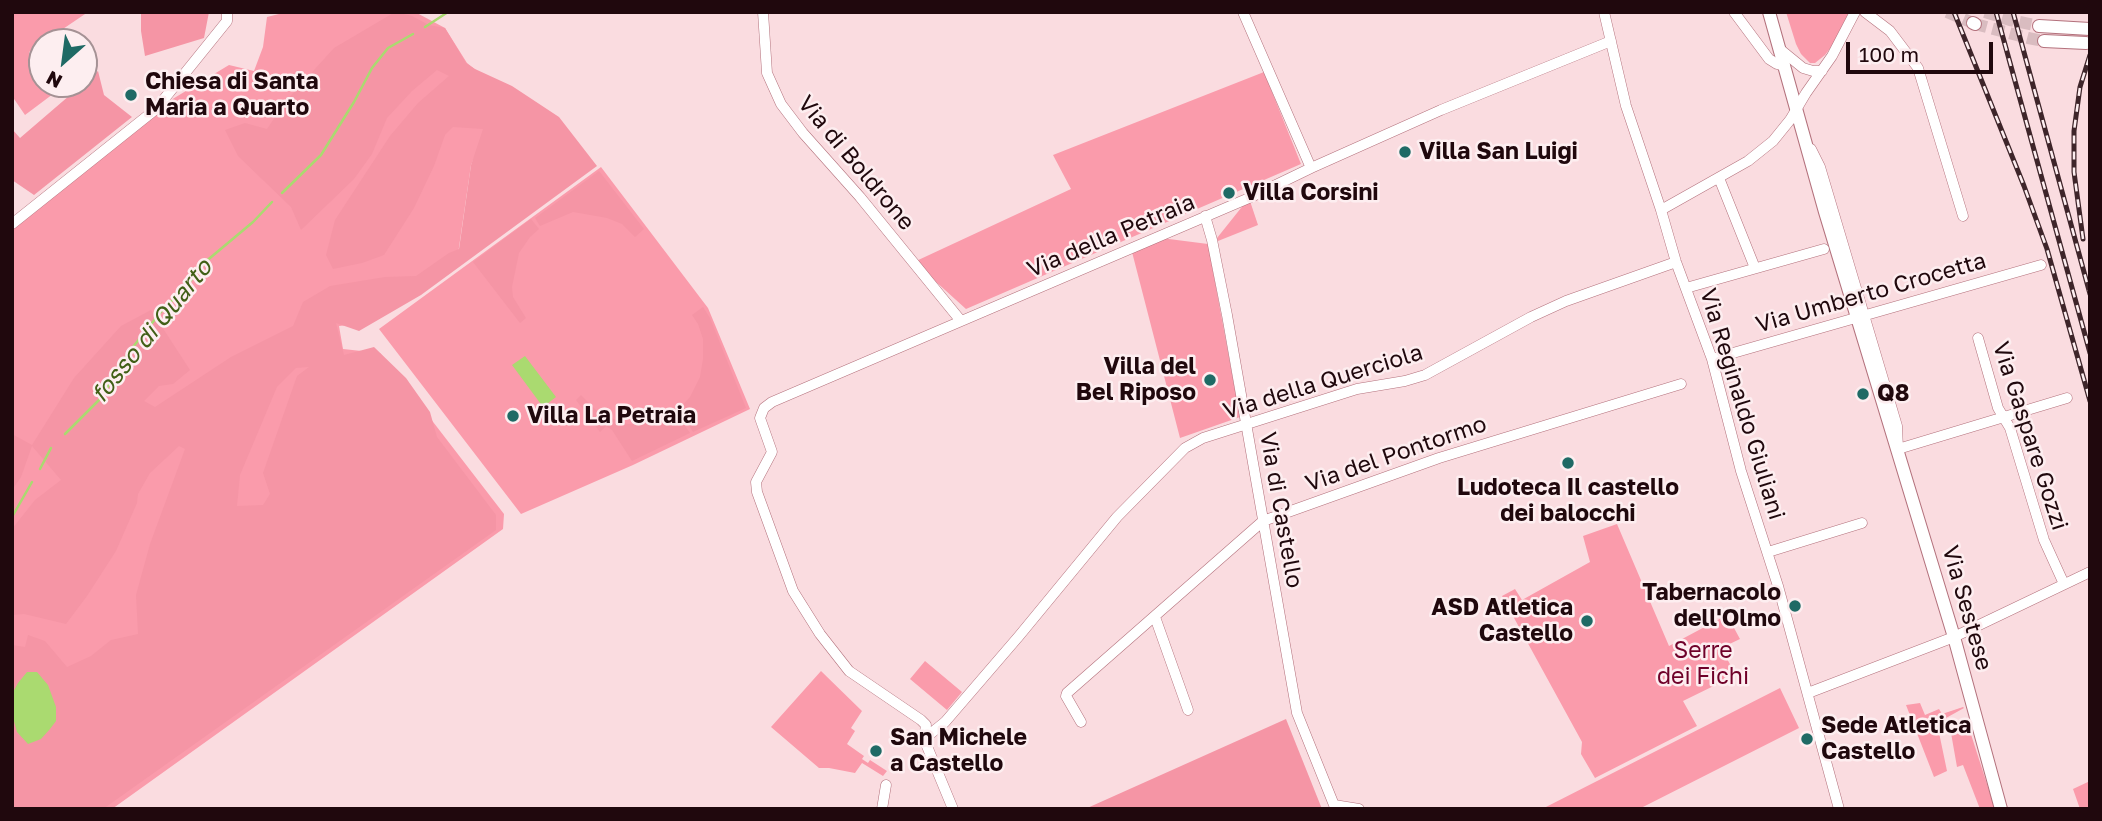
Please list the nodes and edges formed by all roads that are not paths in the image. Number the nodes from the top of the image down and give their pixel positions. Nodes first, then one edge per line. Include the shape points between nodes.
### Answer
1 (227, 12) edge
2 (762, 12) edge
3 (1243, 12) edge
4 (1604, 12) edge
5 (1734, 12) edge
6 (1771, 12) edge
7 (1855, 12) edge
8 (1865, 12) edge
9 (2039, 26) tunnel mouth
10 (2090, 29) edge
11 (1611, 41) junction
12 (2043, 41) tunnel mouth
13 (2086, 43) dead end
14 (1781, 50) junction
15 (1785, 66) junction
16 (1822, 71) junction
17 (1797, 110) junction
18 (1311, 167) junction
19 (1719, 177) junction
20 (1661, 209) junction
21 (1205, 216) junction
22 (1962, 216) dead end
23 (12, 224) edge
24 (1825, 248) dead end
25 (1676, 262) junction
26 (2041, 265) dead end
27 (1755, 268) junction
28 (1686, 288) junction
29 (1861, 316) junction
30 (961, 321) junction
31 (1978, 338) dead end
32 (1712, 359) junction
33 (1681, 384) dead end
34 (2067, 398) dead end
35 (2004, 418) junction
36 (1247, 425) junction
37 (1898, 449) junction
38 (1263, 521) junction
39 (1862, 523) dead end
40 (1768, 552) junction
41 (2090, 572) edge
42 (2064, 584) junction
43 (1155, 617) junction
44 (1954, 637) junction
45 (1808, 693) junction
46 (1188, 710) dead end
47 (1081, 722) dead end
48 (924, 739) junction
49 (886, 785) dead end
50 (882, 809) edge
51 (953, 809) edge
52 (1359, 809) edge
53 (1839, 809) edge
54 (2002, 809) edge

1 - 23 street via 228,21 156,109
2 - 30 street, Via di Boldrone via 767,73 781,103
3 - 18 street
4 - 11 street, Via Reginaldo Giuliani
5 - 15 street via 1769,59
6 - 14 main road, Via Sestese
7 - 16 street
8 - 22 street via 1890,31 1917,66
9 - 10 main road
11 - 18 street, Via della Petraia
11 - 20 street, Via Reginaldo Giuliani via 1626,106
12 - 13 main road
14 - 15 main road, Via Sestese
14 - 16 street via 1803,68
15 - 17 main road, Via Sestese
16 - 17 street
17 - 19 street via 1764,149
17 - 29 main road, Via Sestese
18 - 21 street, Via della Petraia
19 - 20 street
19 - 27 street
20 - 25 street, Via Reginaldo Giuliani
21 - 30 street, Via della Petraia
21 - 36 street, Via di Castello
24 - 27 street
25 - 28 street, Via Reginaldo Giuliani
25 - 36 street, Via della Querciola via 1566,301 1425,375 1357,389
26 - 29 street, Via Umberto Crocetta
27 - 28 street
28 - 32 street, Via Reginaldo Giuliani
29 - 32 street, Via Umberto Crocetta
29 - 37 main road, Via Sestese
30 - 48 street, Via della Petraia via 767,405 760,418 772,452 756,482 757,492 793,591 849,671 921,720 926,726
31 - 35 street, Via Gaspare Gozzi
32 - 40 street, Via Reginaldo Giuliani
33 - 38 street, Via del Pontormo via 1439,458
34 - 35 street
35 - 37 street
35 - 42 street, Via Gaspare Gozzi via 2044,540
36 - 38 street, Via di Castello
36 - 48 street, Via della Querciola via 1185,448 1117,517 953,713
37 - 44 main road, Via Sestese
38 - 43 street, Via del Pontormo
38 - 52 street, Via di Castello via 1297,713 1334,805
39 - 40 street
40 - 45 street, Via Reginaldo Giuliani
41 - 42 street
42 - 44 street
43 - 46 street
43 - 47 street, Via del Pontormo via 1067,693
44 - 45 street
44 - 54 main road, Via Sestese
45 - 53 street, Via Reginaldo Giuliani
48 - 51 street
49 - 50 street

